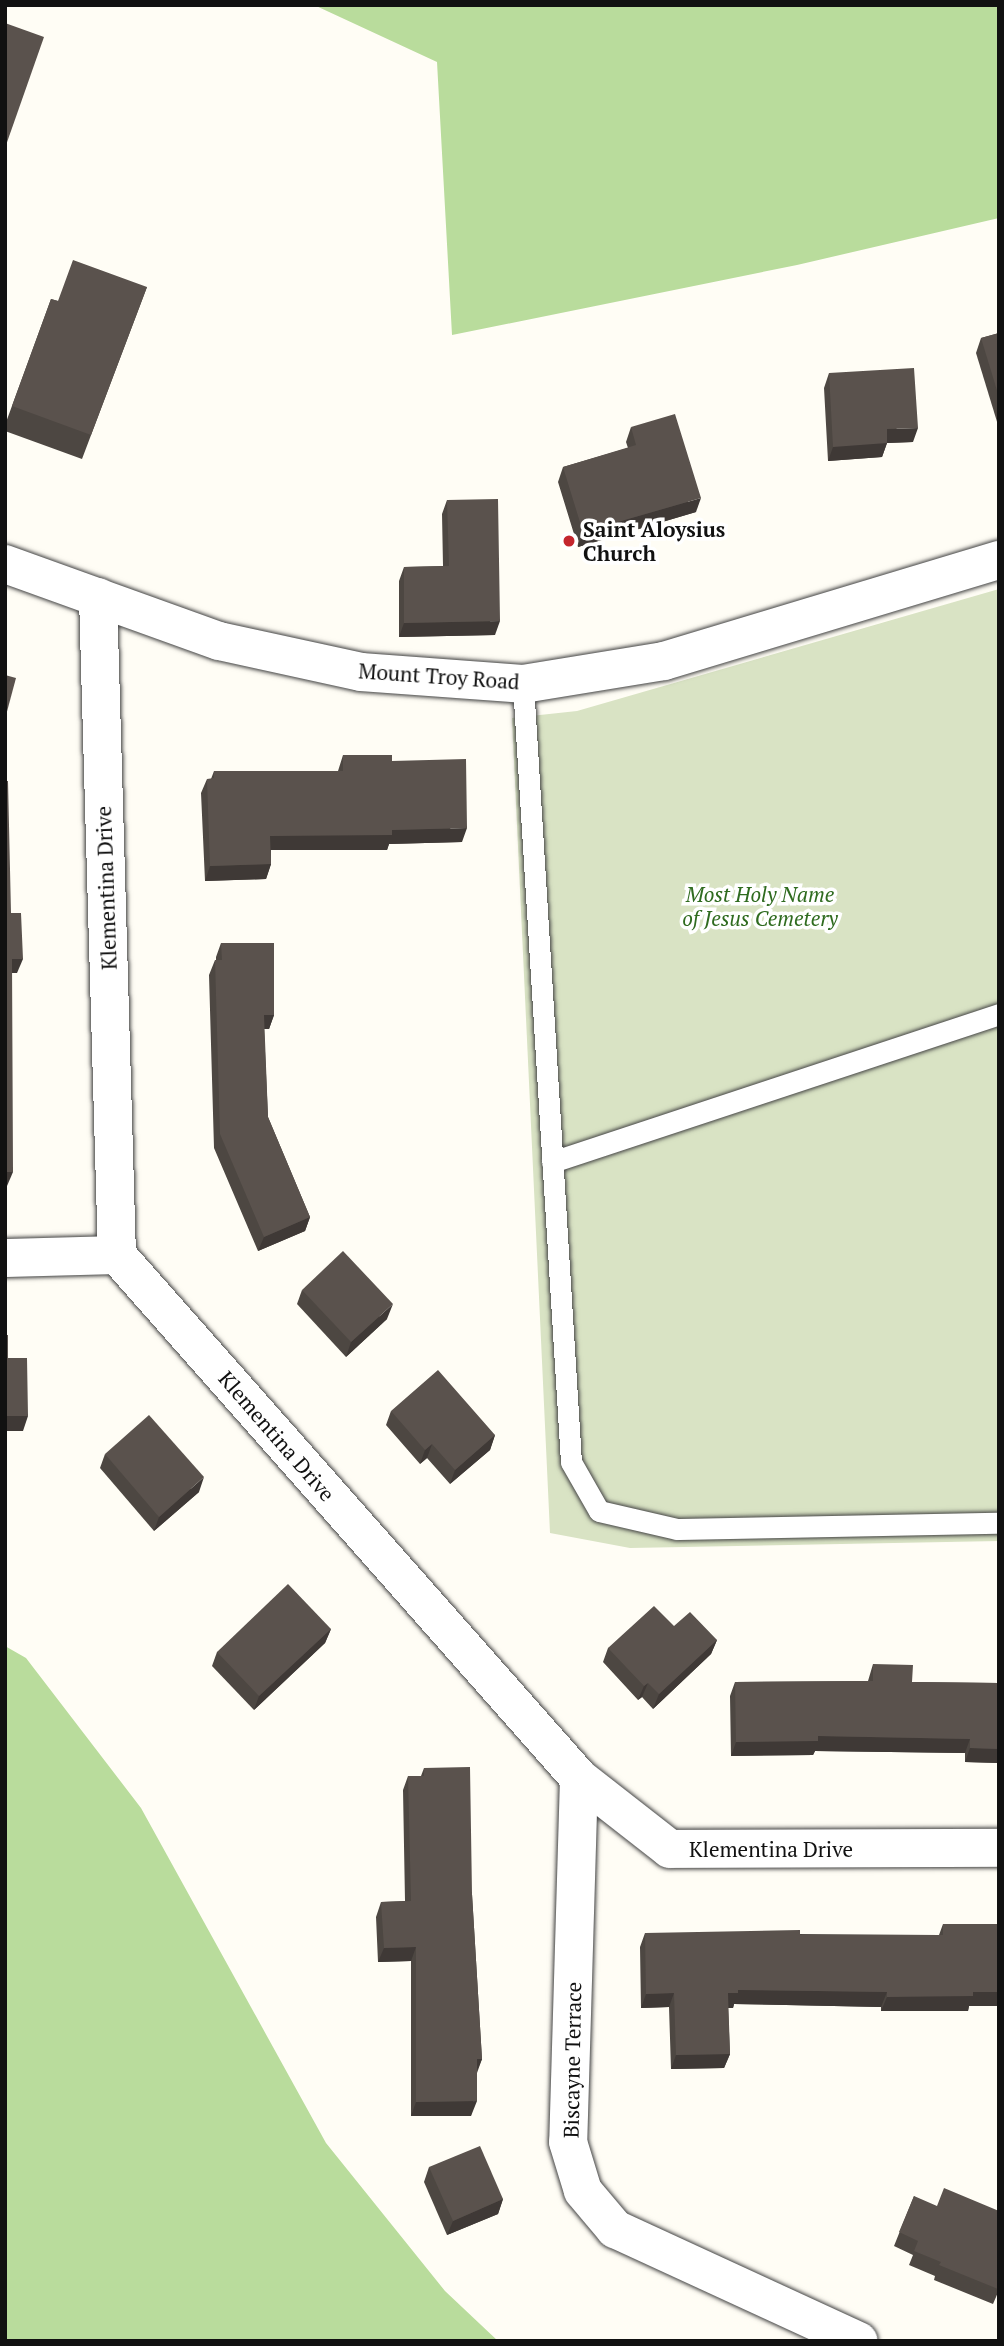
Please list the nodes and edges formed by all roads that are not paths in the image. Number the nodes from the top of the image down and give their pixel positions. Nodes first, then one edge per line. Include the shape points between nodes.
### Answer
1 (999, 560) edge
2 (5, 564) edge
3 (97, 597) junction
4 (523, 684) junction
5 (999, 1014) edge
6 (552, 1162) junction
7 (117, 1255) junction
8 (5, 1258) edge
9 (999, 1523) edge
10 (579, 1778) junction
11 (999, 1848) edge
12 (858, 2341) edge

1 - 4 street, Mount Troy Road via 664,661
2 - 3 street, Mount Troy Road
3 - 4 street, Mount Troy Road via 219,641 361,672
3 - 7 street, Klementina Drive
4 - 6 lane
5 - 6 lane
6 - 9 lane via 570,1462 599,1511 677,1529
7 - 8 street
7 - 10 street, Klementina Drive
10 - 11 street, Klementina Drive via 670,1849
10 - 12 street, Biscayne Terrace via 568,2142 583,2190 615,2229

